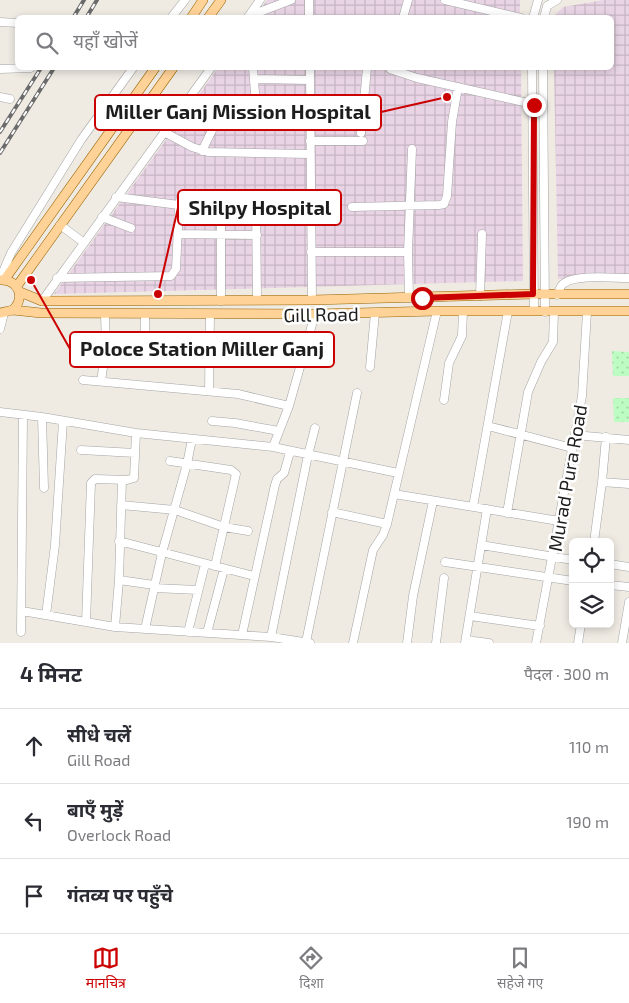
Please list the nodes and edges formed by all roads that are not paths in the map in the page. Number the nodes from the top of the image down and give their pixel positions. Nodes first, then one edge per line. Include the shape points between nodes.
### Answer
1 (185, 0) edge
2 (203, 0) edge
3 (221, 0) edge
4 (260, 0) edge
5 (292, 0) edge
6 (309, 0) edge
7 (408, 0) edge
8 (445, 0) edge
9 (557, 0) edge
10 (543, 2) edge
11 (173, 15) edge
12 (193, 15) edge
13 (210, 15) edge
14 (249, 15) edge
15 (253, 15) edge
16 (309, 15) edge
17 (404, 15) edge
18 (508, 15) edge
19 (535, 15) edge
20 (544, 15) edge
21 (0, 22) edge
22 (15, 23) edge
23 (0, 69) edge
24 (15, 69) edge
25 (132, 70) edge
26 (154, 70) edge
27 (172, 70) edge
28 (210, 70) edge
29 (253, 70) edge
30 (310, 70) edge
31 (367, 70) edge
32 (394, 70) edge
33 (532, 70) edge
34 (543, 70) edge
35 (254, 79) junction
36 (310, 80) junction
37 (458, 87) junction
38 (0, 97) edge
39 (10, 99) dead end
40 (364, 102) junction
41 (310, 103) junction
42 (534, 105) junction
43 (544, 106) junction
44 (310, 116) junction
45 (257, 117) junction
46 (164, 132) junction
47 (362, 132) dead end
48 (363, 141) dead end
49 (310, 142) junction
50 (412, 149) dead end
51 (202, 151) junction
52 (310, 154) junction
53 (534, 176) junction
54 (545, 176) junction
55 (222, 196) junction
56 (116, 197) junction
57 (179, 205) junction
58 (409, 206) junction
59 (352, 207) dead end
60 (102, 217) junction
61 (60, 225) junction
62 (131, 228) dead end
63 (178, 234) junction
64 (482, 234) dead end
65 (222, 235) junction
66 (257, 235) junction
67 (84, 242) junction
68 (544, 248) junction
69 (533, 249) junction
70 (311, 252) junction
71 (408, 252) junction
72 (57, 278) junction
73 (629, 278) edge
74 (2, 279) edge
75 (18, 289) junction
76 (533, 294) junction
77 (545, 294) junction
78 (629, 294) edge
79 (557, 295) junction
80 (480, 296) junction
81 (409, 298) junction
82 (42, 300) junction
83 (257, 300) junction
84 (312, 300) junction
85 (221, 301) junction
86 (13, 310) junction
87 (437, 311) junction
88 (464, 311) junction
89 (508, 311) junction
90 (629, 311) edge
91 (534, 312) junction
92 (549, 312) junction
93 (587, 312) junction
94 (2, 313) edge
95 (375, 313) junction
96 (105, 314) junction
97 (146, 314) junction
98 (210, 314) junction
99 (315, 314) junction
100 (0, 329) edge
101 (210, 361) junction
102 (236, 362) dead end
103 (370, 367) dead end
104 (83, 380) dead end
105 (101, 381) junction
106 (209, 391) junction
107 (357, 392) dead end
108 (444, 400) dead end
109 (289, 406) junction
110 (0, 412) edge
111 (23, 416) junction
112 (42, 417) junction
113 (64, 420) junction
114 (212, 421) dead end
115 (488, 426) junction
116 (315, 428) dead end
117 (279, 431) junction
118 (136, 433) junction
119 (520, 435) junction
120 (575, 435) junction
121 (606, 437) junction
122 (192, 439) junction
123 (629, 440) edge
124 (273, 448) junction
125 (572, 448) junction
126 (81, 450) dead end
127 (135, 452) junction
128 (290, 452) junction
129 (308, 455) junction
130 (170, 461) dead end
131 (344, 462) junction
132 (187, 464) junction
133 (398, 473) junction
134 (122, 480) junction
135 (602, 482) junction
136 (629, 484) edge
137 (44, 488) dead end
138 (394, 494) junction
139 (433, 501) junction
140 (121, 505) junction
141 (473, 507) junction
142 (487, 509) junction
143 (175, 510) junction
144 (332, 512) junction
145 (507, 512) junction
146 (559, 521) junction
147 (387, 524) junction
148 (224, 526) junction
149 (248, 531) dead end
150 (595, 538) edge
151 (119, 541) junction
152 (481, 545) junction
153 (162, 553) junction
154 (552, 557) junction
155 (569, 559) edge
156 (445, 562) dead end
157 (205, 564) junction
158 (614, 565) edge
159 (215, 566) junction
160 (478, 567) junction
161 (629, 567) edge
162 (224, 568) junction
163 (254, 576) junction
164 (444, 578) dead end
165 (548, 578) junction
166 (119, 580) junction
167 (569, 581) edge
168 (614, 585) edge
169 (154, 586) junction
170 (629, 587) edge
171 (198, 590) junction
172 (629, 602) edge
173 (22, 611) junction
174 (46, 615) junction
175 (470, 616) junction
176 (86, 622) junction
177 (540, 626) junction
178 (115, 627) junction
179 (580, 628) edge
180 (145, 629) junction
181 (21, 632) dead end
182 (188, 632) junction
183 (207, 633) junction
184 (242, 636) junction
185 (271, 636) junction
186 (308, 642) edge
187 (466, 642) edge
188 (353, 643) edge
189 (407, 643) edge
190 (436, 643) edge
191 (489, 643) edge
192 (536, 643) edge
193 (578, 643) edge
194 (622, 643) edge

1 - 11 street
2 - 12 main road
3 - 13 main road
4 - 14 street
5 - 15 street
6 - 16 street
7 - 17 street
8 - 18 street
9 - 10 street
10 - 19 street
10 - 20 street
21 - 22 street
23 - 24 street
25 - 74 street via 81,140 11,254
26 - 74 main road
27 - 61 main road
28 - 46 street
29 - 35 street
30 - 36 street
31 - 40 street
32 - 37 street
33 - 42 street
34 - 43 street
35 - 36 street
35 - 45 street
36 - 41 street
37 - 42 street
37 - 58 street via 445,202
38 - 39 street
40 - 41 street
40 - 47 street
41 - 44 street
42 - 43 street
42 - 53 street
43 - 54 street
44 - 45 street
44 - 49 street
45 - 51 street via 217,121
46 - 51 street
46 - 56 street
48 - 49 street
49 - 52 street
50 - 58 street
51 - 52 street
52 - 70 street
53 - 54 street
53 - 69 street
54 - 68 street
55 - 57 street via 184,196
55 - 65 street
55 - 66 street via 255,198
56 - 57 street
56 - 60 street
57 - 63 street
58 - 59 street
58 - 71 street
60 - 62 street
60 - 67 street
61 - 67 street
61 - 75 main road
63 - 65 street
63 - 72 street via 176,269 171,276
64 - 80 street
65 - 66 street
65 - 85 street
66 - 83 street
67 - 72 street
68 - 69 street
68 - 77 street
69 - 76 street
70 - 71 street
70 - 84 street
71 - 81 street
72 - 82 street
73 - 79 street via 570,280 562,285
74 - 75 main road, Gill Road via 14,283
75 - 82 main road, Gill Road
75 - 86 main road via 19,302
76 - 77 main road, Gill Road
76 - 80 main road, Gill Road
76 - 91 street
77 - 79 main road, Gill Road
77 - 92 street
78 - 79 main road, Gill Road
80 - 81 main road, Gill Road
81 - 84 main road, Gill Road
82 - 85 main road, Gill Road
83 - 84 main road, Gill Road
83 - 85 main road, Gill Road
86 - 94 main road
86 - 96 main road, Gill Road
87 - 88 main road, Gill Road
87 - 95 main road, Gill Road
87 - 133 street
88 - 89 main road, Gill Road
88 - 108 street via 462,336 449,363
89 - 91 main road, Gill Road
89 - 115 street
90 - 93 main road, Gill Road
91 - 92 main road, Gill Road
92 - 93 main road, Gill Road
92 - 119 street via 553,342 528,392
93 - 120 street, Murad Pura Road via 582,396
94 - 100 street
95 - 99 main road, Gill Road
95 - 103 street
96 - 97 main road, Gill Road
96 - 105 street via 106,348
97 - 98 main road, Gill Road
97 - 101 street via 147,361
98 - 99 main road, Gill Road
98 - 101 street
99 - 109 street
101 - 102 street
101 - 106 street
104 - 105 street
105 - 106 street
106 - 109 street
107 - 131 street
109 - 117 street
110 - 111 street
111 - 112 street
111 - 173 street
112 - 113 street
112 - 137 street
113 - 118 street
113 - 174 street
114 - 117 street
115 - 119 street
115 - 141 street
116 - 129 street
117 - 124 street
118 - 122 street
118 - 127 street
119 - 125 street
119 - 145 street
120 - 121 street
120 - 125 street, Murad Pura Road
121 - 123 street
121 - 135 street
122 - 124 street
122 - 132 street
124 - 128 street
125 - 146 street, Murad Pura Road
126 - 127 street
127 - 134 street via 134,478
128 - 129 street
128 - 163 street via 284,473 275,485
129 - 131 street
129 - 185 street
130 - 132 street
131 - 133 street
131 - 144 street
132 - 143 street
132 - 148 street via 235,473
133 - 138 street
134 - 140 street
134 - 176 street via 95,478 91,483
135 - 136 street
135 - 150 street
138 - 139 street
138 - 147 street
139 - 141 street
139 - 189 street via 413,596
140 - 143 street
140 - 151 street
141 - 142 street
142 - 145 street
142 - 152 street
143 - 148 street
143 - 153 street
144 - 147 street
144 - 186 street
145 - 146 street
146 - 154 street, Murad Pura Road
147 - 188 street via 373,550
148 - 149 street
148 - 159 street
151 - 153 street
151 - 166 street
152 - 154 street
152 - 160 street
153 - 157 street
153 - 169 street
154 - 155 street
154 - 165 street, Murad Pura Road
156 - 160 street
157 - 159 street
157 - 171 street
158 - 161 street
159 - 162 street
160 - 165 street
160 - 175 street
162 - 163 street
162 - 183 street
163 - 184 street
164 - 190 street
165 - 167 street
165 - 177 street, Murad Pura Road
166 - 169 street
166 - 178 street
168 - 170 street
169 - 171 street
169 - 180 street
171 - 182 street
172 - 194 street
173 - 174 street
173 - 181 street
174 - 176 street
175 - 177 street
175 - 187 street
176 - 178 street
177 - 192 street, Murad Pura Road
178 - 180 street
179 - 193 street
180 - 182 street
182 - 183 street
183 - 184 street
184 - 185 street
185 - 186 street
187 - 191 street

